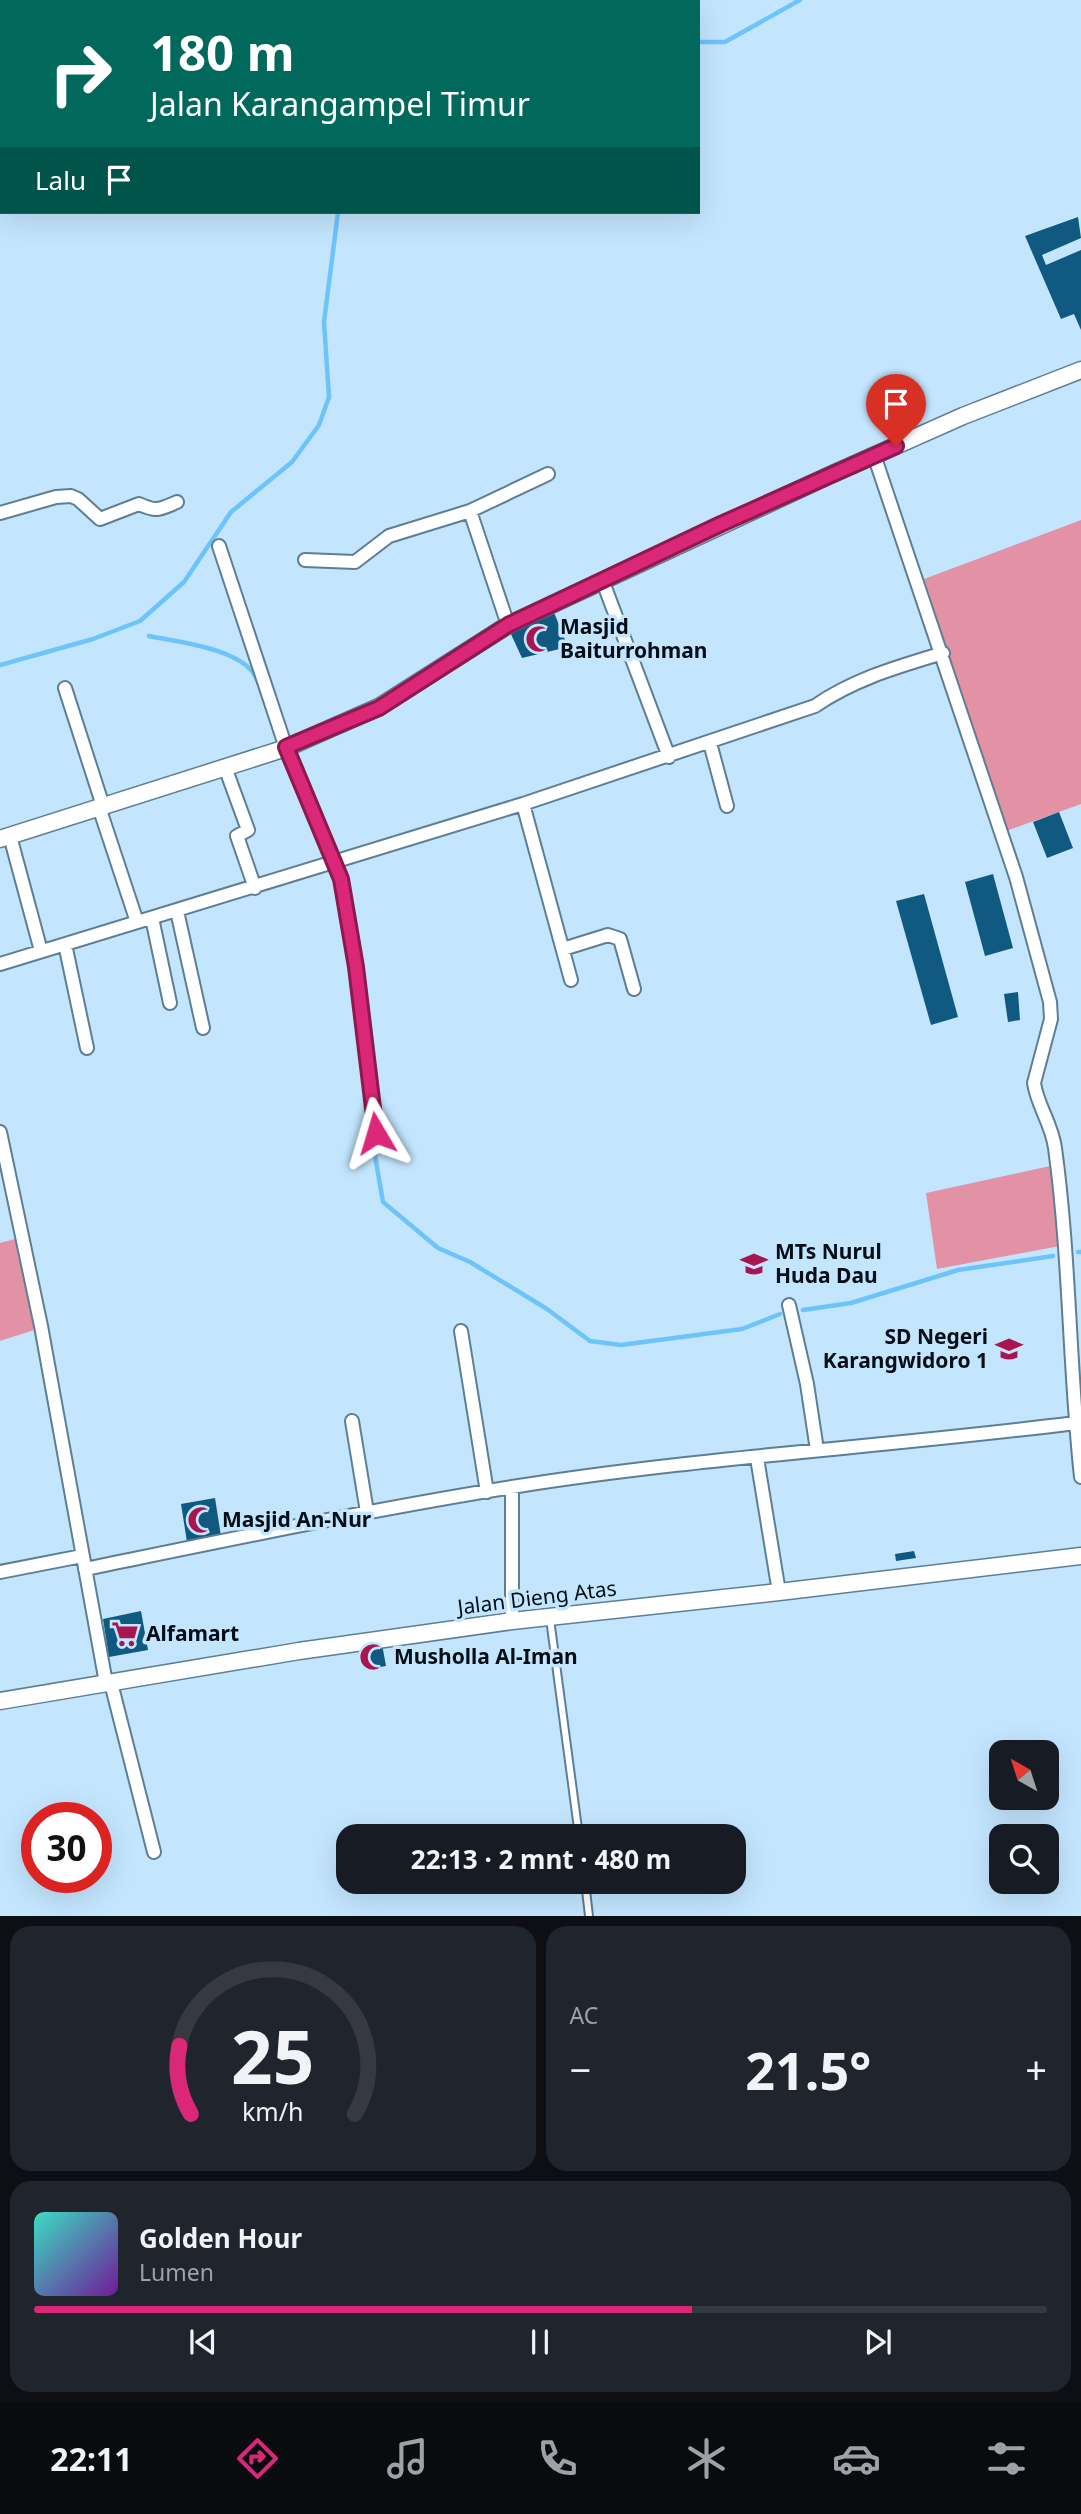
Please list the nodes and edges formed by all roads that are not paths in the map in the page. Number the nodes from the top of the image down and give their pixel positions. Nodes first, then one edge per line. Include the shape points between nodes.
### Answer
1 (1081, 370) edge
2 (874, 456) junction
3 (548, 474) dead end
4 (177, 502) dead end
5 (470, 511) junction
6 (0, 513) edge
7 (219, 546) dead end
8 (305, 560) dead end
9 (603, 582) junction
10 (508, 625) junction
11 (943, 653) junction
12 (65, 688) dead end
13 (710, 743) junction
14 (286, 747) junction
15 (669, 757) junction
16 (226, 767) junction
17 (523, 804) junction
18 (101, 806) junction
19 (727, 806) dead end
20 (5, 837) edge
21 (334, 864) junction
22 (255, 888) junction
23 (177, 911) junction
24 (152, 918) junction
25 (137, 922) junction
26 (65, 944) junction
27 (563, 949) junction
28 (41, 951) junction
29 (0, 964) edge
30 (571, 980) dead end
31 (634, 989) dead end
32 (170, 1003) dead end
33 (203, 1028) dead end
34 (87, 1048) dead end
35 (0, 1132) edge
36 (376, 1133) dead end
37 (789, 1306) dead end
38 (461, 1331) dead end
39 (352, 1421) dead end
40 (1075, 1423) junction
41 (817, 1450) junction
42 (757, 1458) junction
43 (1081, 1477) edge
44 (512, 1487) junction
45 (487, 1492) junction
46 (367, 1512) junction
47 (82, 1556) junction
48 (1081, 1556) edge
49 (85, 1569) junction
50 (0, 1572) edge
51 (779, 1592) junction
52 (550, 1617) junction
53 (512, 1621) junction
54 (109, 1683) junction
55 (0, 1701) edge
56 (577, 1824) edge
57 (154, 1852) dead end
58 (586, 1894) edge
59 (589, 1916) edge

1 - 2 street
2 - 9 street
2 - 11 street
3 - 5 street
4 - 6 street via 150,511 139,504 100,519 78,499 64,496
5 - 8 street via 389,536 355,562
5 - 10 street
7 - 14 street
9 - 10 street
9 - 15 street
10 - 14 street via 379,708
11 - 13 street via 876,673 815,706
11 - 40 street via 1016,877 1052,1010 1034,1083 1051,1126 1060,1188
12 - 18 street
13 - 15 street
13 - 19 street
14 - 16 street
14 - 21 street
15 - 17 street
16 - 18 street
16 - 22 street via 248,830 237,836
17 - 21 street
17 - 27 street
18 - 20 street
18 - 25 street
20 - 28 street
21 - 22 street
21 - 36 street via 341,879 354,956
22 - 23 street
23 - 24 street
23 - 33 street
24 - 25 street
24 - 32 street
25 - 26 street
26 - 28 street
26 - 34 street
27 - 30 street
27 - 31 street via 608,935 620,939
28 - 29 street
35 - 47 street via 41,1325
37 - 41 street
38 - 45 street
39 - 46 street
40 - 41 street
40 - 43 street
41 - 42 street
42 - 44 street
42 - 51 street
44 - 45 street
44 - 53 street
45 - 46 street
46 - 49 street
47 - 49 street
47 - 50 street
48 - 51 street, Jalan Dieng Atas
49 - 54 street
51 - 52 street, Jalan Dieng Atas
52 - 53 street, Jalan Dieng Atas
52 - 56 lane
53 - 54 street, Jalan Dieng Atas
54 - 55 street, Jalan Dieng Atas
54 - 57 street
58 - 59 lane

